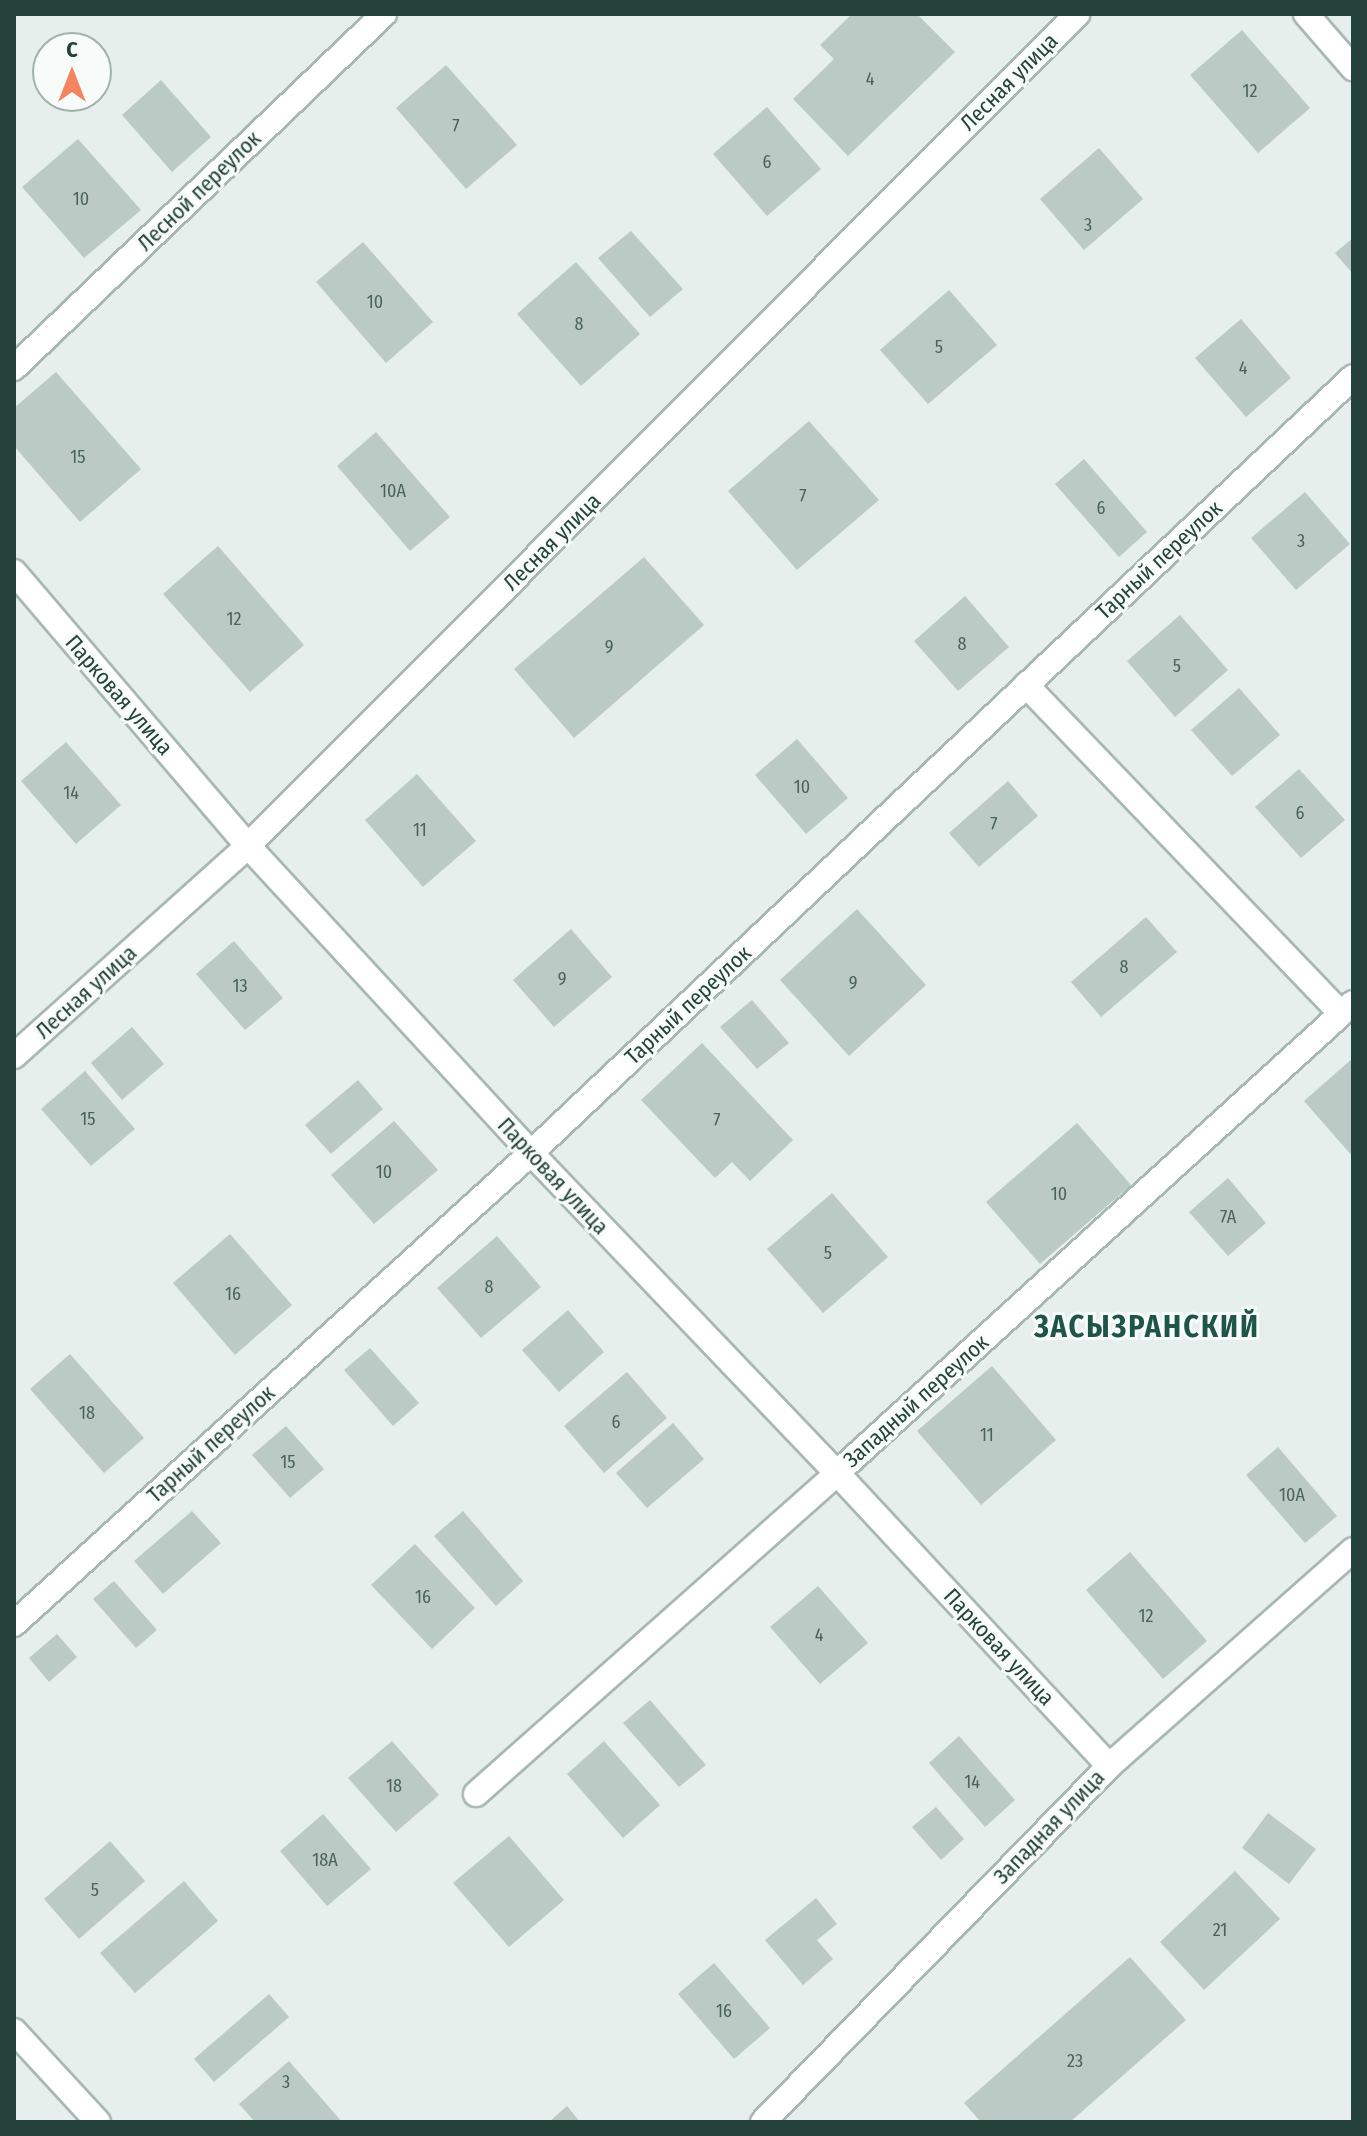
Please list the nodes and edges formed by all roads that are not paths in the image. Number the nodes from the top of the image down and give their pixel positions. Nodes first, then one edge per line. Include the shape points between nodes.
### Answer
1 (384, 14) edge
2 (1077, 14) edge
3 (1306, 14) edge
4 (1353, 68) edge
5 (14, 368) edge
6 (1353, 377) edge
7 (14, 572) edge
8 (1026, 685) junction
9 (248, 846) junction
10 (1347, 1009) edge
11 (14, 1056) edge
12 (531, 1153) junction
13 (837, 1473) junction
14 (1353, 1550) edge
15 (14, 1624) edge
16 (1109, 1766) junction
17 (476, 1794) dead end
18 (14, 2031) edge
19 (98, 2122) edge
20 (763, 2122) edge

1 - 5 street, Лесной переулок
2 - 9 street, Лесная улица
3 - 4 street
6 - 8 street, Тарный переулок
7 - 9 street, Парковая улица
8 - 10 street
8 - 12 street, Тарный переулок
9 - 11 street, Лесная улица
9 - 12 street, Парковая улица
10 - 13 street, Западный переулок
12 - 13 street, Парковая улица
12 - 15 street, Тарный переулок
13 - 16 street, Парковая улица
13 - 17 street, Западный переулок
14 - 16 street, Западная улица
16 - 20 street, Западная улица
18 - 19 street

